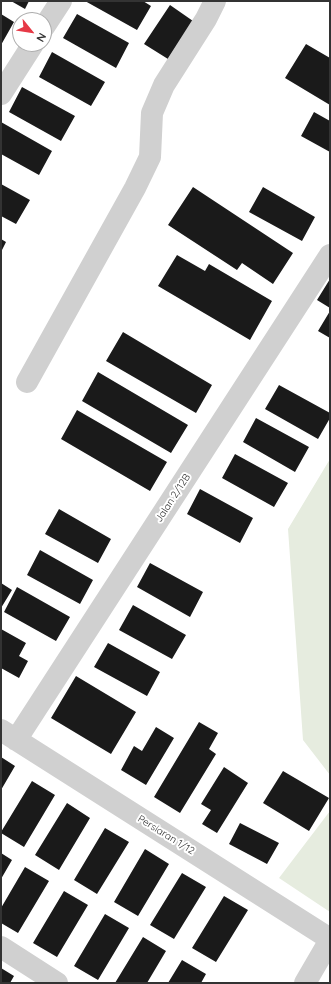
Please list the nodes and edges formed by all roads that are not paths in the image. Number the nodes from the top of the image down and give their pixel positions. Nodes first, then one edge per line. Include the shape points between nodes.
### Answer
1 (61, 1) edge
2 (215, 1) edge
3 (52, 15) edge
4 (28, 52) edge
5 (1, 94) edge
6 (330, 255) edge
7 (27, 382) dead end
8 (9, 735) edge
9 (330, 940) edge
10 (1, 947) edge
11 (57, 983) edge
12 (305, 983) edge

1 - 3 street
2 - 7 street via 164,85 152,113 150,156 135,188
4 - 5 street
6 - 8 street, Jalan 2/12B
8 - 9 street, Persiaran 1/12
9 - 12 street
10 - 11 street

